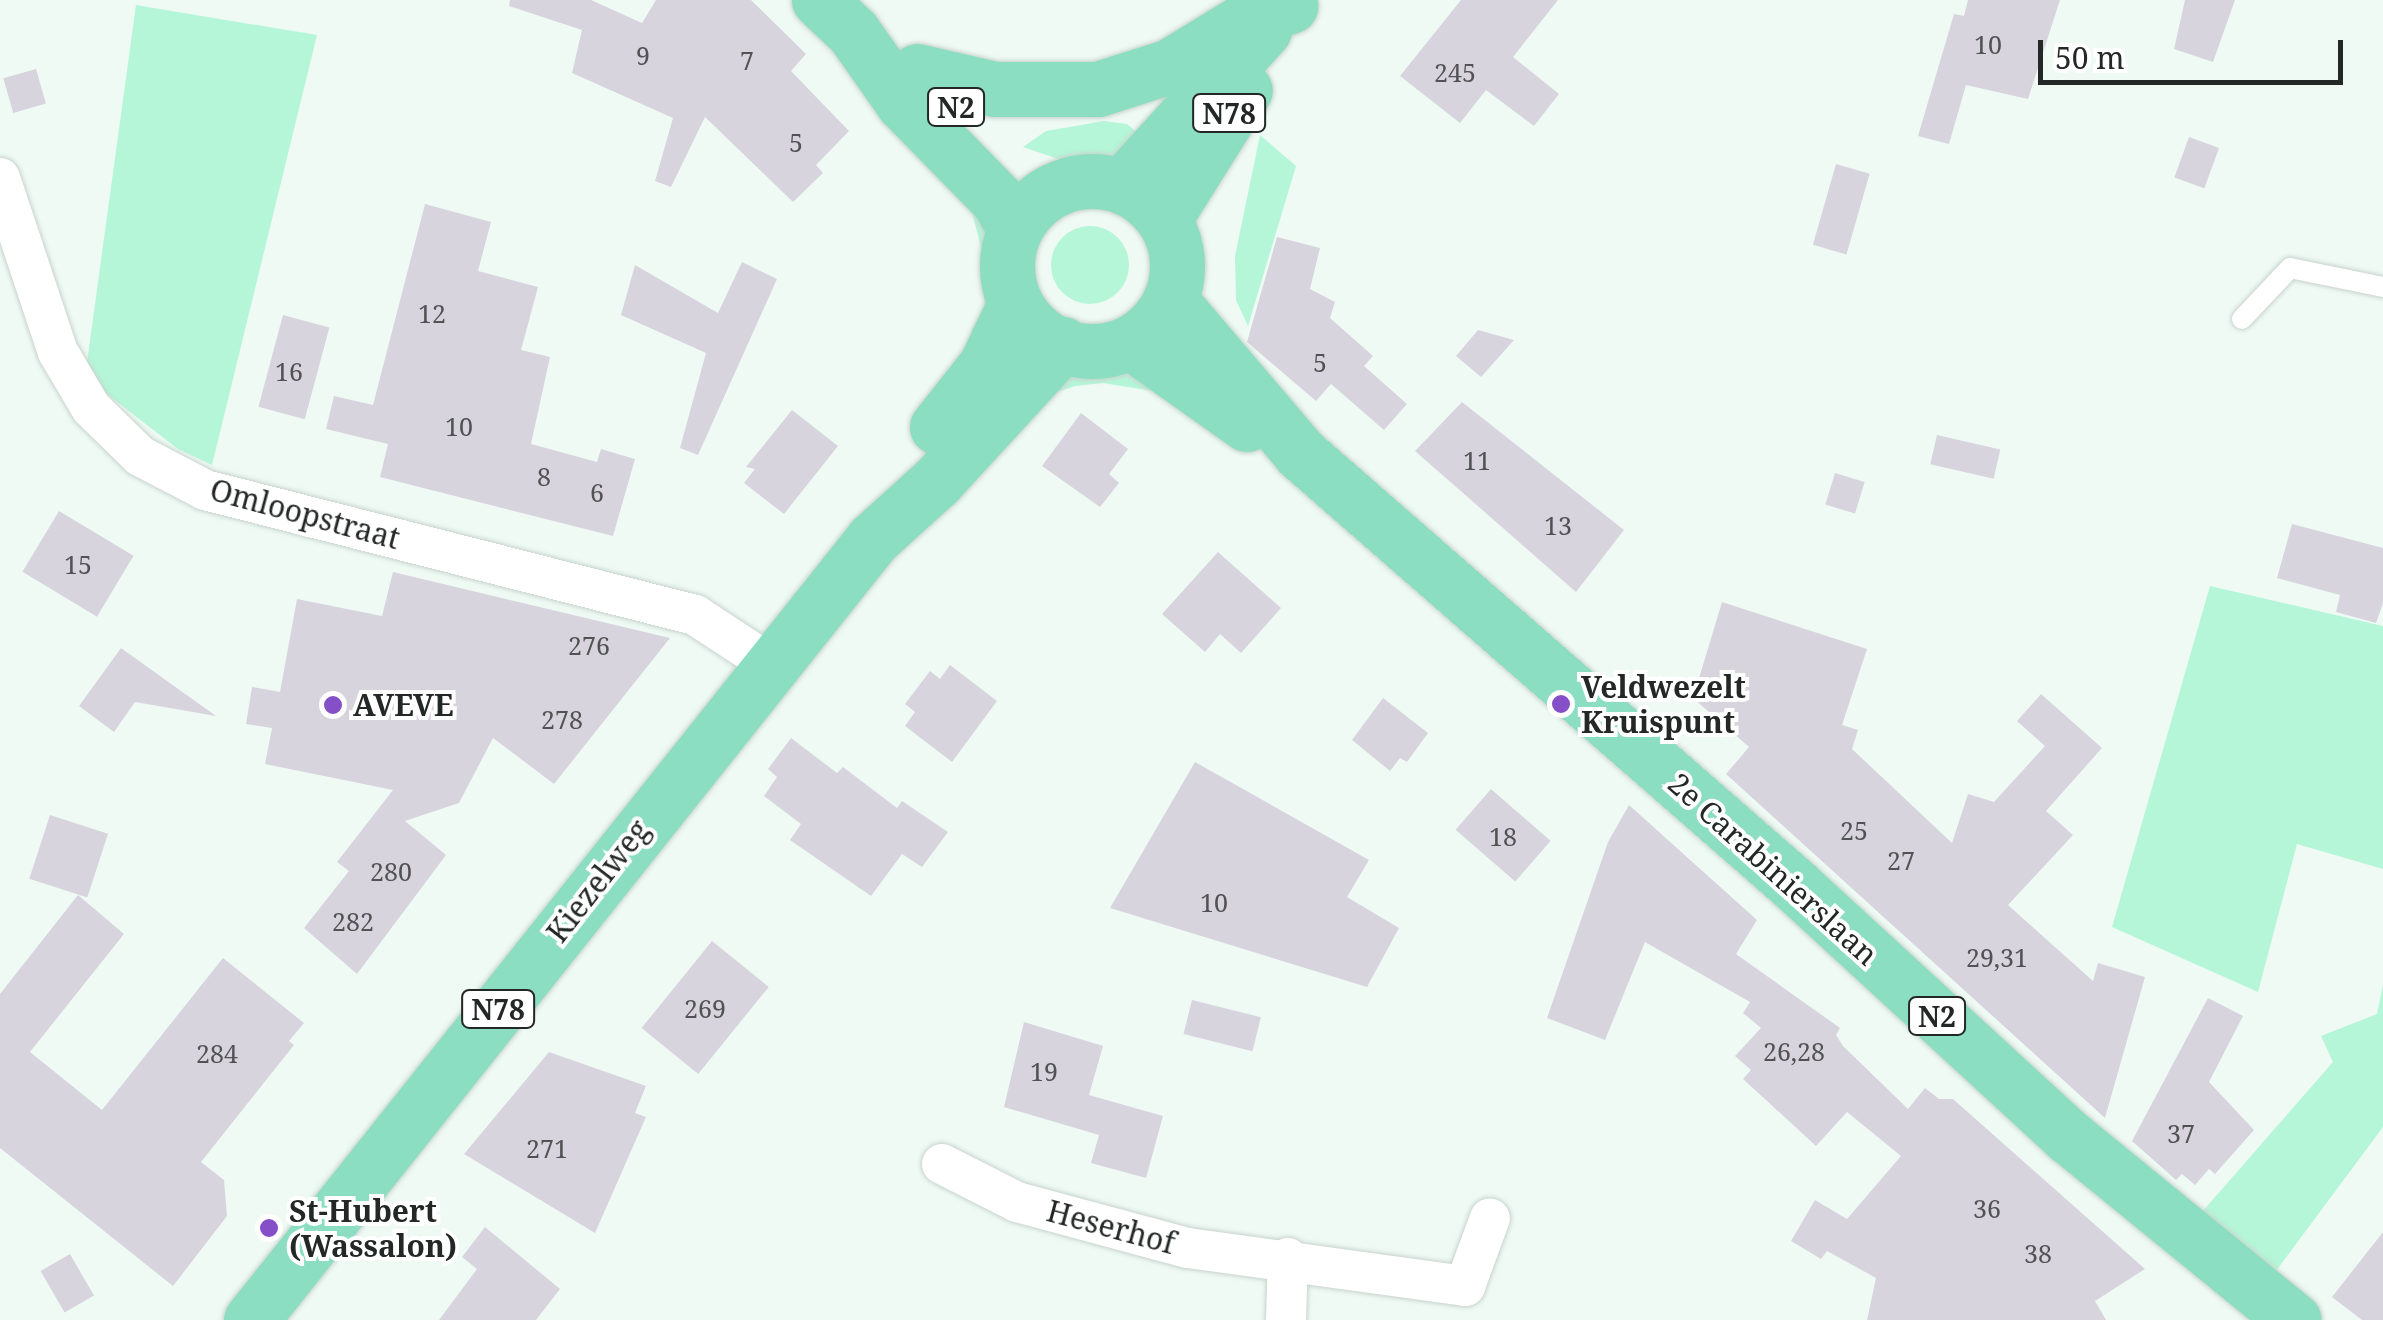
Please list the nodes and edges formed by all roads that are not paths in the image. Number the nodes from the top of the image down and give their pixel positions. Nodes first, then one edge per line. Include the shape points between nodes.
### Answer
1 (1292, 3) edge
2 (836, 16) edge
3 (917, 72) junction
4 (0, 178) edge
5 (1122, 186) junction
6 (1055, 188) junction
7 (1164, 219) junction
8 (1014, 228) junction
9 (2383, 287) edge
10 (1170, 300) junction
11 (1015, 304) junction
12 (2242, 318) dead end
13 (1131, 342) junction
14 (1063, 344) junction
15 (1300, 454) junction
16 (873, 539) junction
17 (770, 664) junction
18 (942, 1164) dead end
19 (1490, 1218) dead end
20 (1288, 1258) junction
21 (252, 1320) edge
22 (1286, 1320) edge
23 (2294, 1320) edge

1 - 3 main road via 1242,22 1170,66 1098,89 996,89
1 - 5 main road, N78
1 - 7 main road, N78 via 1272,50
2 - 3 main road, N2
2 - 8 main road, N2 via 904,103 998,201
3 - 6 main road, N2 via 1030,174
4 - 17 street, Omloopstraat via 58,352 91,408 140,456 205,490 695,615
5 - 6 main road via 1085,181
5 - 7 main road
6 - 8 main road
7 - 10 main road via 1177,262
8 - 11 main road via 1006,274
9 - 12 lane via 2290,268
10 - 13 main road
10 - 15 main road, 2e Carabinierslaan / N2
11 - 14 main road via 1038,330
11 - 16 main road, Kiezelweg / N78 via 986,365 916,454
13 - 14 main road via 1094,352
13 - 15 main road, 2e Carabinierslaan / N2 via 1244,423
14 - 16 main road, Kiezelweg / N78
15 - 23 main road, 2e Carabinierslaan / N2 via 1795,885 2068,1136
16 - 17 main road, Kiezelweg / N78
17 - 21 main road, Kiezelweg / N78
18 - 20 street, Heserhof via 1017,1202 1188,1248
19 - 20 street, Heserhof via 1465,1286
20 - 22 street

